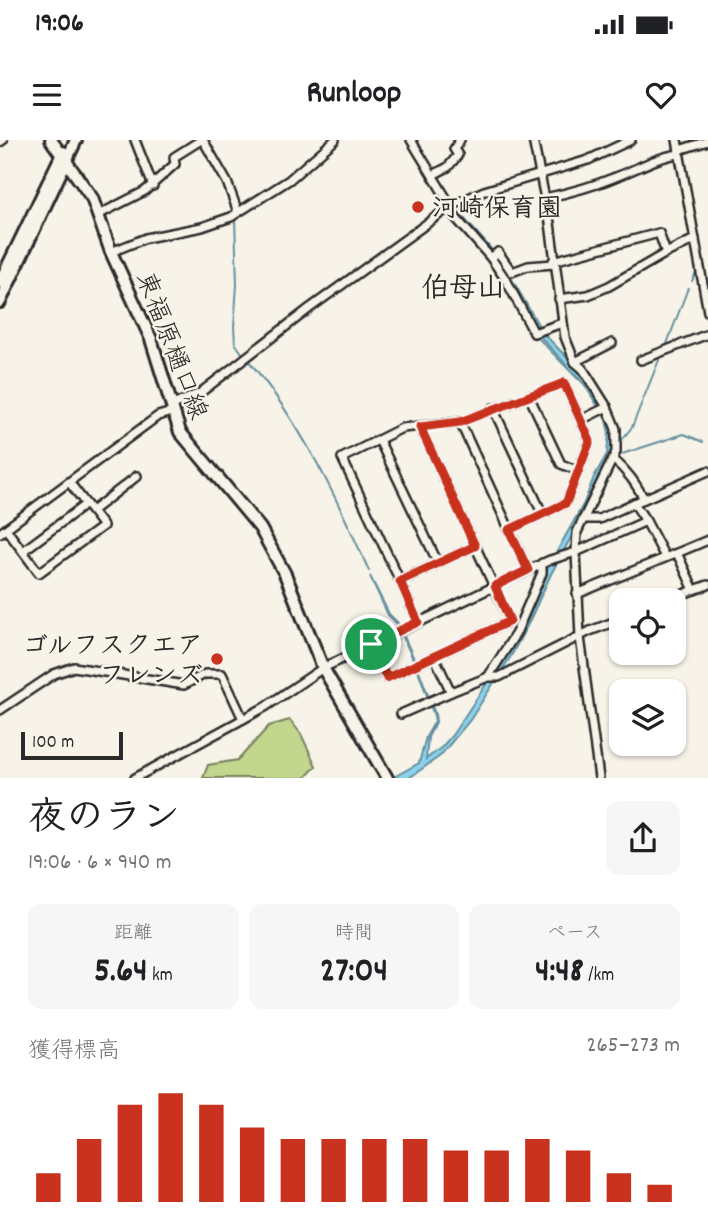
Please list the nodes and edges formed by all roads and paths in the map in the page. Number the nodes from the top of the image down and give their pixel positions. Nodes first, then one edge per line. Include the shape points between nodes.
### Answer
1 (51, 140) edge
2 (68, 140) edge
3 (76, 140) edge
4 (135, 140) edge
5 (202, 140) edge
6 (335, 140) edge
7 (411, 140) edge
8 (460, 140) edge
9 (533, 140) edge
10 (631, 140) edge
11 (677, 140) edge
12 (708, 141) edge
13 (679, 152) junction
14 (64, 158) junction
15 (539, 173) junction
16 (433, 175) junction
17 (153, 186) junction
18 (545, 198) junction
19 (450, 207) junction
20 (238, 212) junction
21 (98, 215) junction
22 (695, 239) junction
23 (111, 252) junction
24 (666, 253) junction
25 (494, 256) junction
26 (554, 262) junction
27 (0, 282) edge
28 (559, 299) junction
29 (0, 302) edge
30 (708, 312) edge
31 (562, 323) junction
32 (708, 334) edge
33 (612, 343) dead end
34 (641, 360) dead end
35 (575, 362) junction
36 (529, 396) junction
37 (607, 407) junction
38 (493, 408) junction
39 (172, 409) junction
40 (582, 420) junction
41 (460, 422) junction
42 (420, 427) junction
43 (379, 440) junction
44 (613, 459) junction
45 (578, 471) junction
46 (708, 471) edge
47 (137, 477) dead end
48 (69, 482) junction
49 (644, 499) junction
50 (634, 503) junction
51 (86, 504) junction
52 (92, 511) junction
53 (542, 513) junction
54 (583, 519) junction
55 (646, 522) junction
56 (509, 530) junction
57 (3, 531) edge
58 (708, 540) edge
59 (475, 546) junction
60 (23, 551) junction
61 (576, 552) junction
62 (677, 553) junction
63 (665, 557) junction
64 (438, 563) junction
65 (542, 563) junction
66 (528, 570) junction
67 (400, 581) junction
68 (708, 585) edge
69 (495, 586) junction
70 (694, 590) junction
71 (686, 593) edge
72 (577, 594) junction
73 (418, 622) junction
74 (609, 624) edge
75 (580, 637) junction
76 (371, 644) junction
77 (434, 656) junction
78 (323, 668) junction
79 (492, 677) junction
80 (451, 692) junction
81 (0, 710) edge
82 (401, 715) dead end
83 (243, 719) junction
84 (135, 778) edge
85 (387, 778) edge
86 (599, 778) edge

1 - 14 main road, 東福原樋口線
2 - 14 main road
3 - 14 main road
4 - 17 street
5 - 17 street via 174,157 175,164
5 - 20 street via 227,182
6 - 20 street via 289,180
7 - 16 street
8 - 16 street via 454,149 458,155
9 - 15 street
10 - 15 street via 580,163
11 - 13 street
12 - 13 street
13 - 18 street
13 - 22 street
14 - 21 main road, 東福原樋口線 via 92,198
14 - 27 main road
14 - 29 main road
15 - 18 street
15 - 19 street
16 - 19 street
17 - 21 street
18 - 26 street
19 - 25 street
19 - 39 street via 200,393
20 - 23 street via 202,227 146,237
21 - 23 main road, 東福原樋口線
22 - 24 street
22 - 30 street
23 - 39 main road, 東福原樋口線 via 151,339
24 - 26 street via 659,233
24 - 28 street via 609,286
25 - 26 street via 498,252 512,272
25 - 31 street via 534,333
26 - 28 street
28 - 31 street
31 - 35 street
32 - 34 street
33 - 35 street
35 - 37 street
36 - 38 street
36 - 40 street via 564,383
36 - 45 street via 561,464
37 - 40 street
37 - 44 street via 616,429
38 - 41 street
38 - 53 street
39 - 48 street
39 - 78 main road, 東福原樋口線 via 185,441 266,538
40 - 45 street via 590,441
41 - 42 street
41 - 56 street
42 - 43 street via 402,428
42 - 59 street
43 - 64 street
43 - 67 street via 342,458
44 - 49 street via 627,471
44 - 54 street
45 - 53 street via 566,503
46 - 49 street
47 - 52 street
48 - 51 street
48 - 57 street
49 - 50 street
50 - 54 street via 599,519
50 - 55 street
51 - 52 street
51 - 60 street
52 - 60 street via 103,526 38,573
53 - 56 street
54 - 61 street
55 - 61 street
55 - 63 street
56 - 66 street
57 - 60 street
58 - 62 street
59 - 64 street
59 - 69 street
61 - 65 street
61 - 72 street
62 - 63 street
62 - 70 street
63 - 72 street
64 - 67 street
65 - 66 street
65 - 79 street via 516,633
66 - 69 street
67 - 73 street
68 - 70 street
69 - 73 street
69 - 77 street via 510,621
70 - 71 street
72 - 75 street
73 - 76 street
74 - 75 street
75 - 79 street
75 - 86 street
76 - 77 street via 387,678
76 - 78 street
77 - 80 street
78 - 83 street
78 - 85 main road, 東福原樋口線
79 - 80 street
80 - 82 street
81 - 83 street via 54,674 74,667 184,685 205,674 222,674
83 - 84 street

